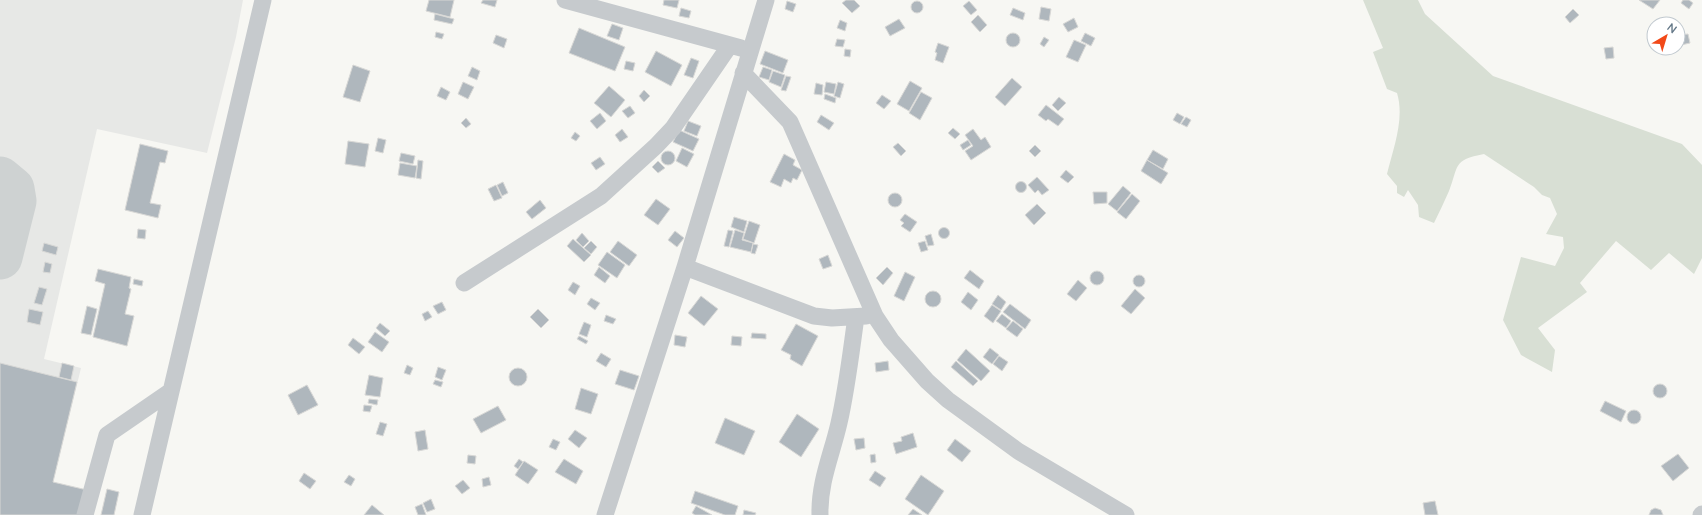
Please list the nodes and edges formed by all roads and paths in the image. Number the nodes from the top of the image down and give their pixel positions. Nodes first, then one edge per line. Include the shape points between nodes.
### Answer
1 (263, 0) edge
2 (565, 0) edge
3 (766, 0) edge
4 (730, 45) junction
5 (750, 50) junction
6 (743, 73) junction
7 (685, 267) junction
8 (464, 283) dead end
9 (875, 316) junction
10 (856, 317) junction
11 (171, 391) junction
12 (85, 515) edge
13 (142, 515) edge
14 (605, 515) edge
15 (820, 515) edge
16 (1126, 515) edge

1 - 11 street
2 - 4 street
3 - 5 street
4 - 5 street
4 - 8 street via 673,128 601,196
5 - 6 street
6 - 7 street
6 - 9 street via 790,122
7 - 10 street via 814,316
7 - 14 street
9 - 10 street
9 - 16 street via 891,340 948,400 1018,451
10 - 15 street via 839,423 822,482
11 - 12 street via 106,435
11 - 13 street

